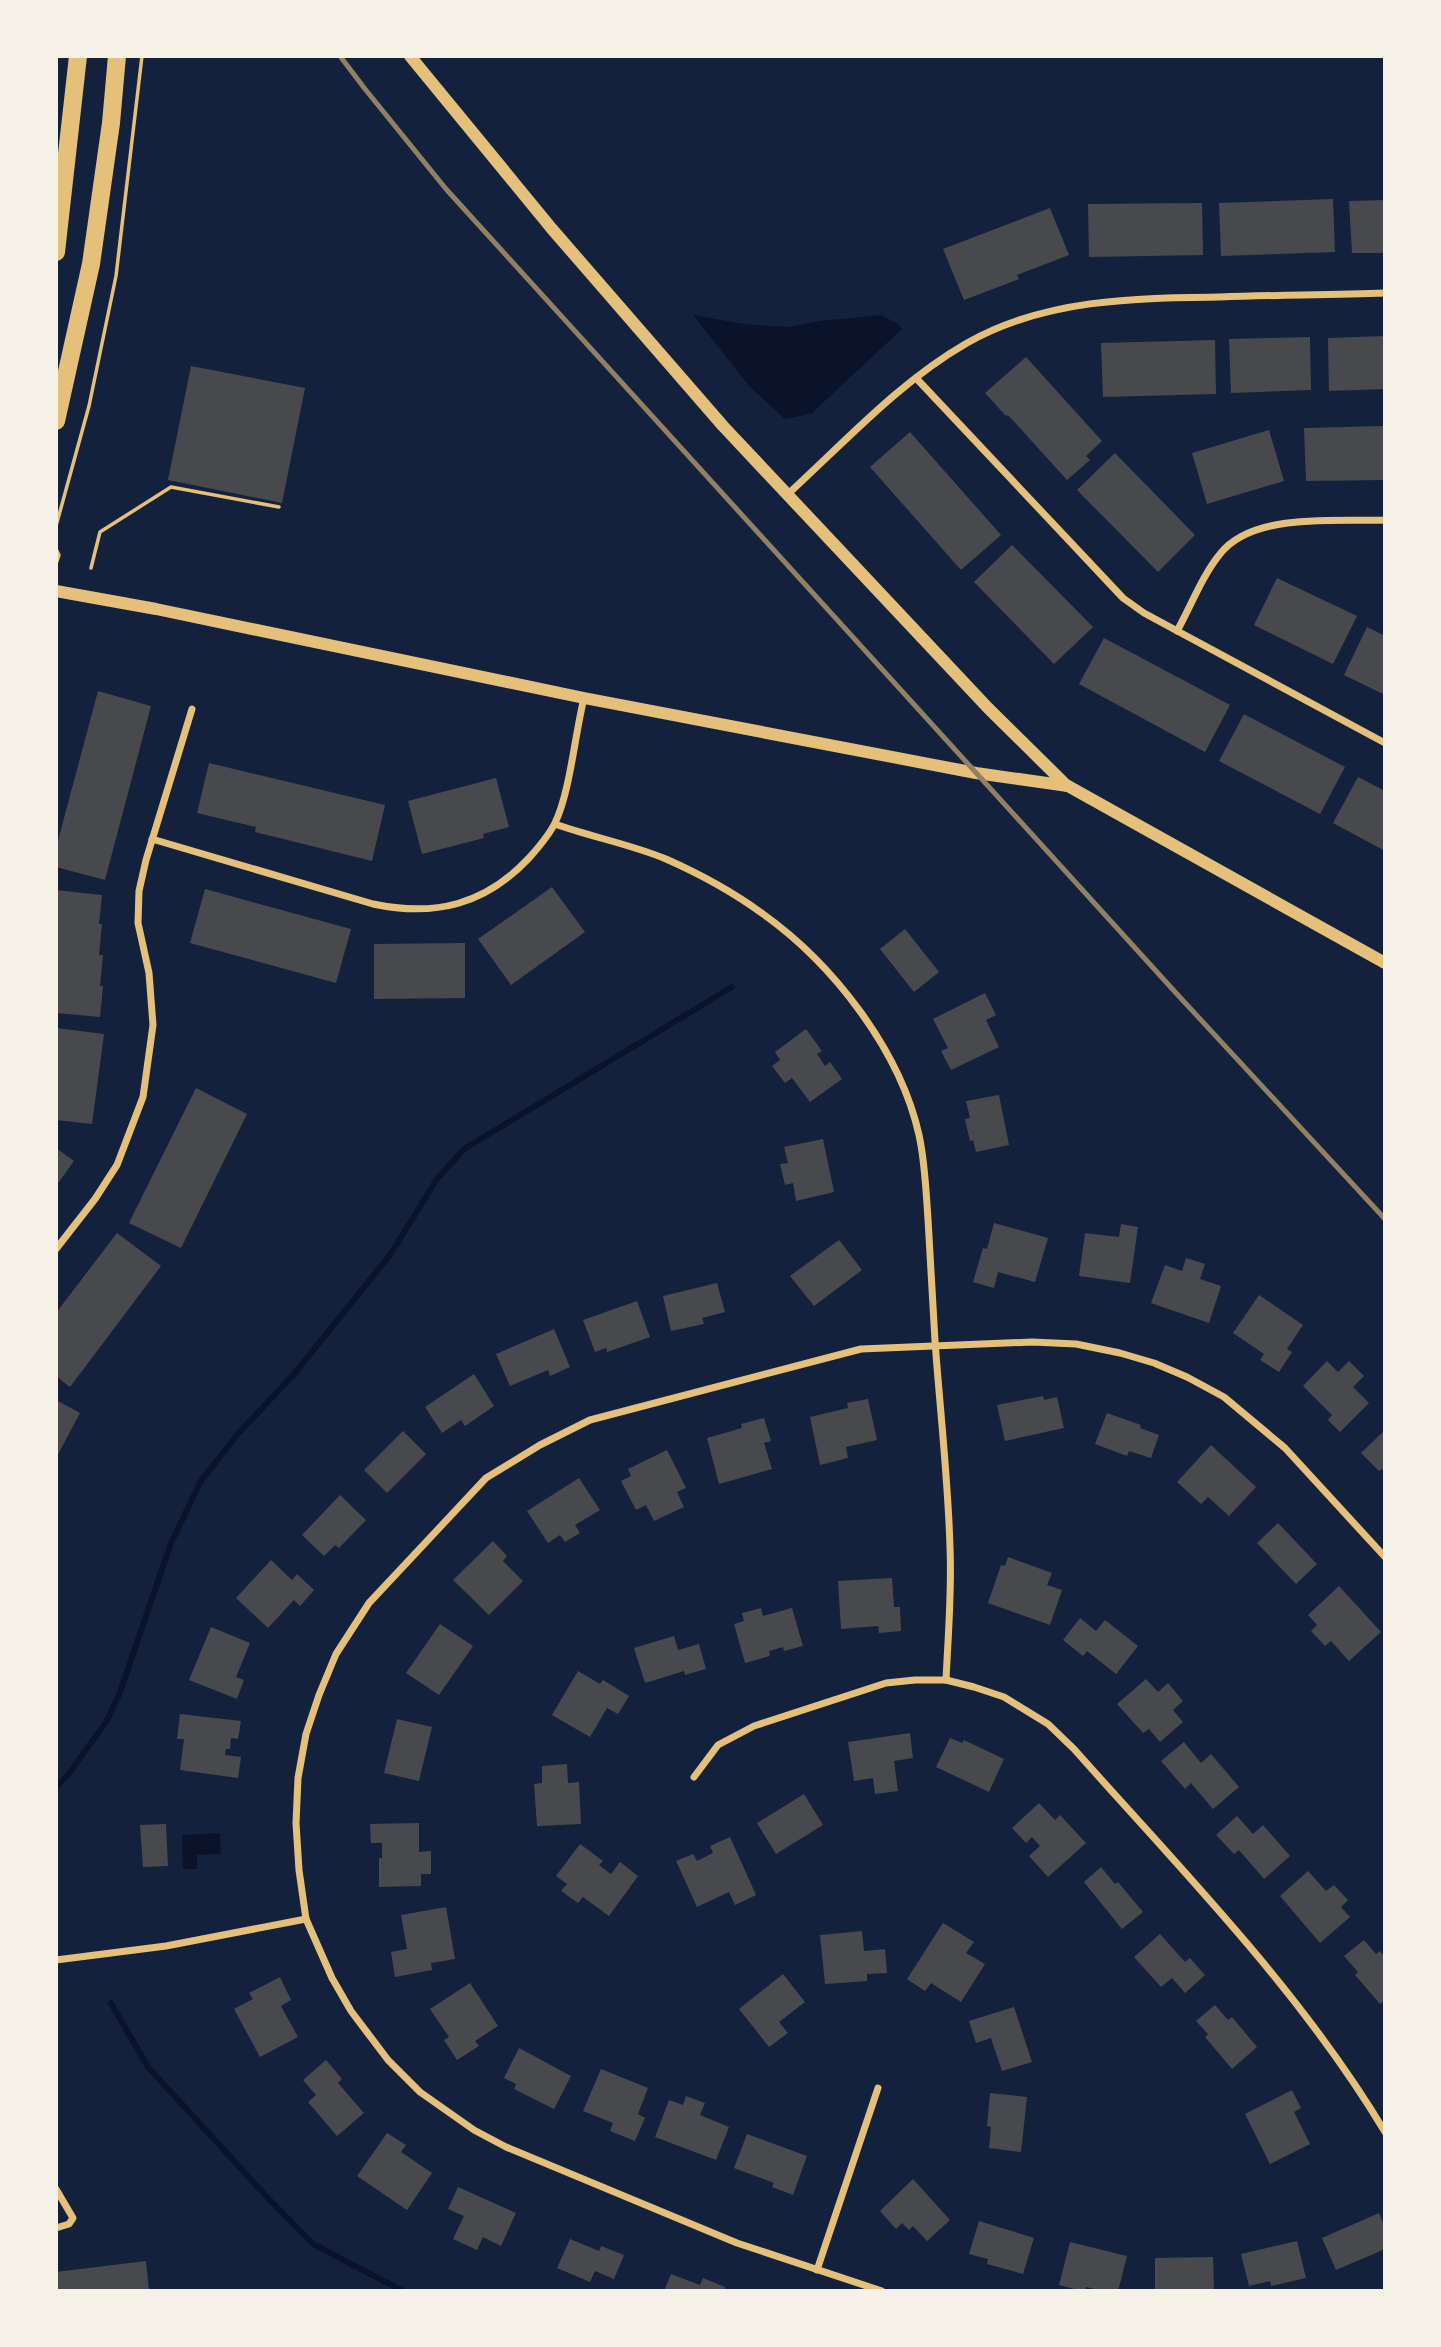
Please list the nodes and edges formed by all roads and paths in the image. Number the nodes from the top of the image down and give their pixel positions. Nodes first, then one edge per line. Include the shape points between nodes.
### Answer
1 (78, 56) edge
2 (117, 56) edge
3 (142, 56) edge
4 (410, 56) edge
5 (56, 252) edge
6 (1385, 293) edge
7 (916, 378) junction
8 (56, 421) edge
9 (788, 494) junction
10 (279, 507) dead end
11 (1385, 520) edge
12 (56, 526) edge
13 (56, 549) edge
14 (56, 564) edge
15 (92, 568) dead end
16 (56, 591) edge
17 (1177, 631) junction
18 (584, 698) junction
19 (191, 709) dead end
20 (1385, 743) edge
21 (1068, 786) junction
22 (555, 824) junction
23 (152, 839) junction
24 (1385, 963) edge
25 (56, 1249) edge
26 (936, 1346) junction
27 (1385, 1557) edge
28 (946, 1680) junction
29 (694, 1777) dead end
30 (306, 1919) junction
31 (56, 1960) edge
32 (878, 2088) dead end
33 (1385, 2132) edge
34 (56, 2189) edge
35 (56, 2228) edge
36 (817, 2270) junction
37 (882, 2291) edge

1 - 5 main road
2 - 8 main road via 91,264
3 - 12 path via 116,276 89,406
4 - 9 street via 552,229
6 - 7 street via 1095,302 1007,325 969,342
7 - 9 street
7 - 17 street via 1123,598
9 - 21 street via 988,708
10 - 15 path via 171,486 100,532
11 - 17 street via 1269,526 1237,537 1220,554
13 - 14 path
16 - 18 street
17 - 20 street
18 - 21 street via 976,773
18 - 22 street
19 - 23 street
21 - 24 street
22 - 23 street via 516,872 491,889 470,900 422,910 373,904
22 - 26 street via 664,858 728,891 791,936 854,1004 896,1072 919,1135
23 - 25 street via 138,907 153,1025 143,1097 117,1165
26 - 27 street via 1076,1344 1131,1356 1187,1377 1224,1397 1285,1448
26 - 28 street via 950,1547
26 - 30 street via 861,1349 590,1420 485,1478 369,1603 336,1654 319,1695 306,1734 297,1789 298,1858
28 - 29 street via 886,1683 754,1726 719,1745
28 - 33 street via 1028,1710 1074,1749 1285,1988
30 - 31 street via 166,1946
30 - 36 street via 332,1978 367,2034 387,2060 445,2111 543,2163 737,2243
32 - 36 street
34 - 35 street via 73,2218
36 - 37 street

